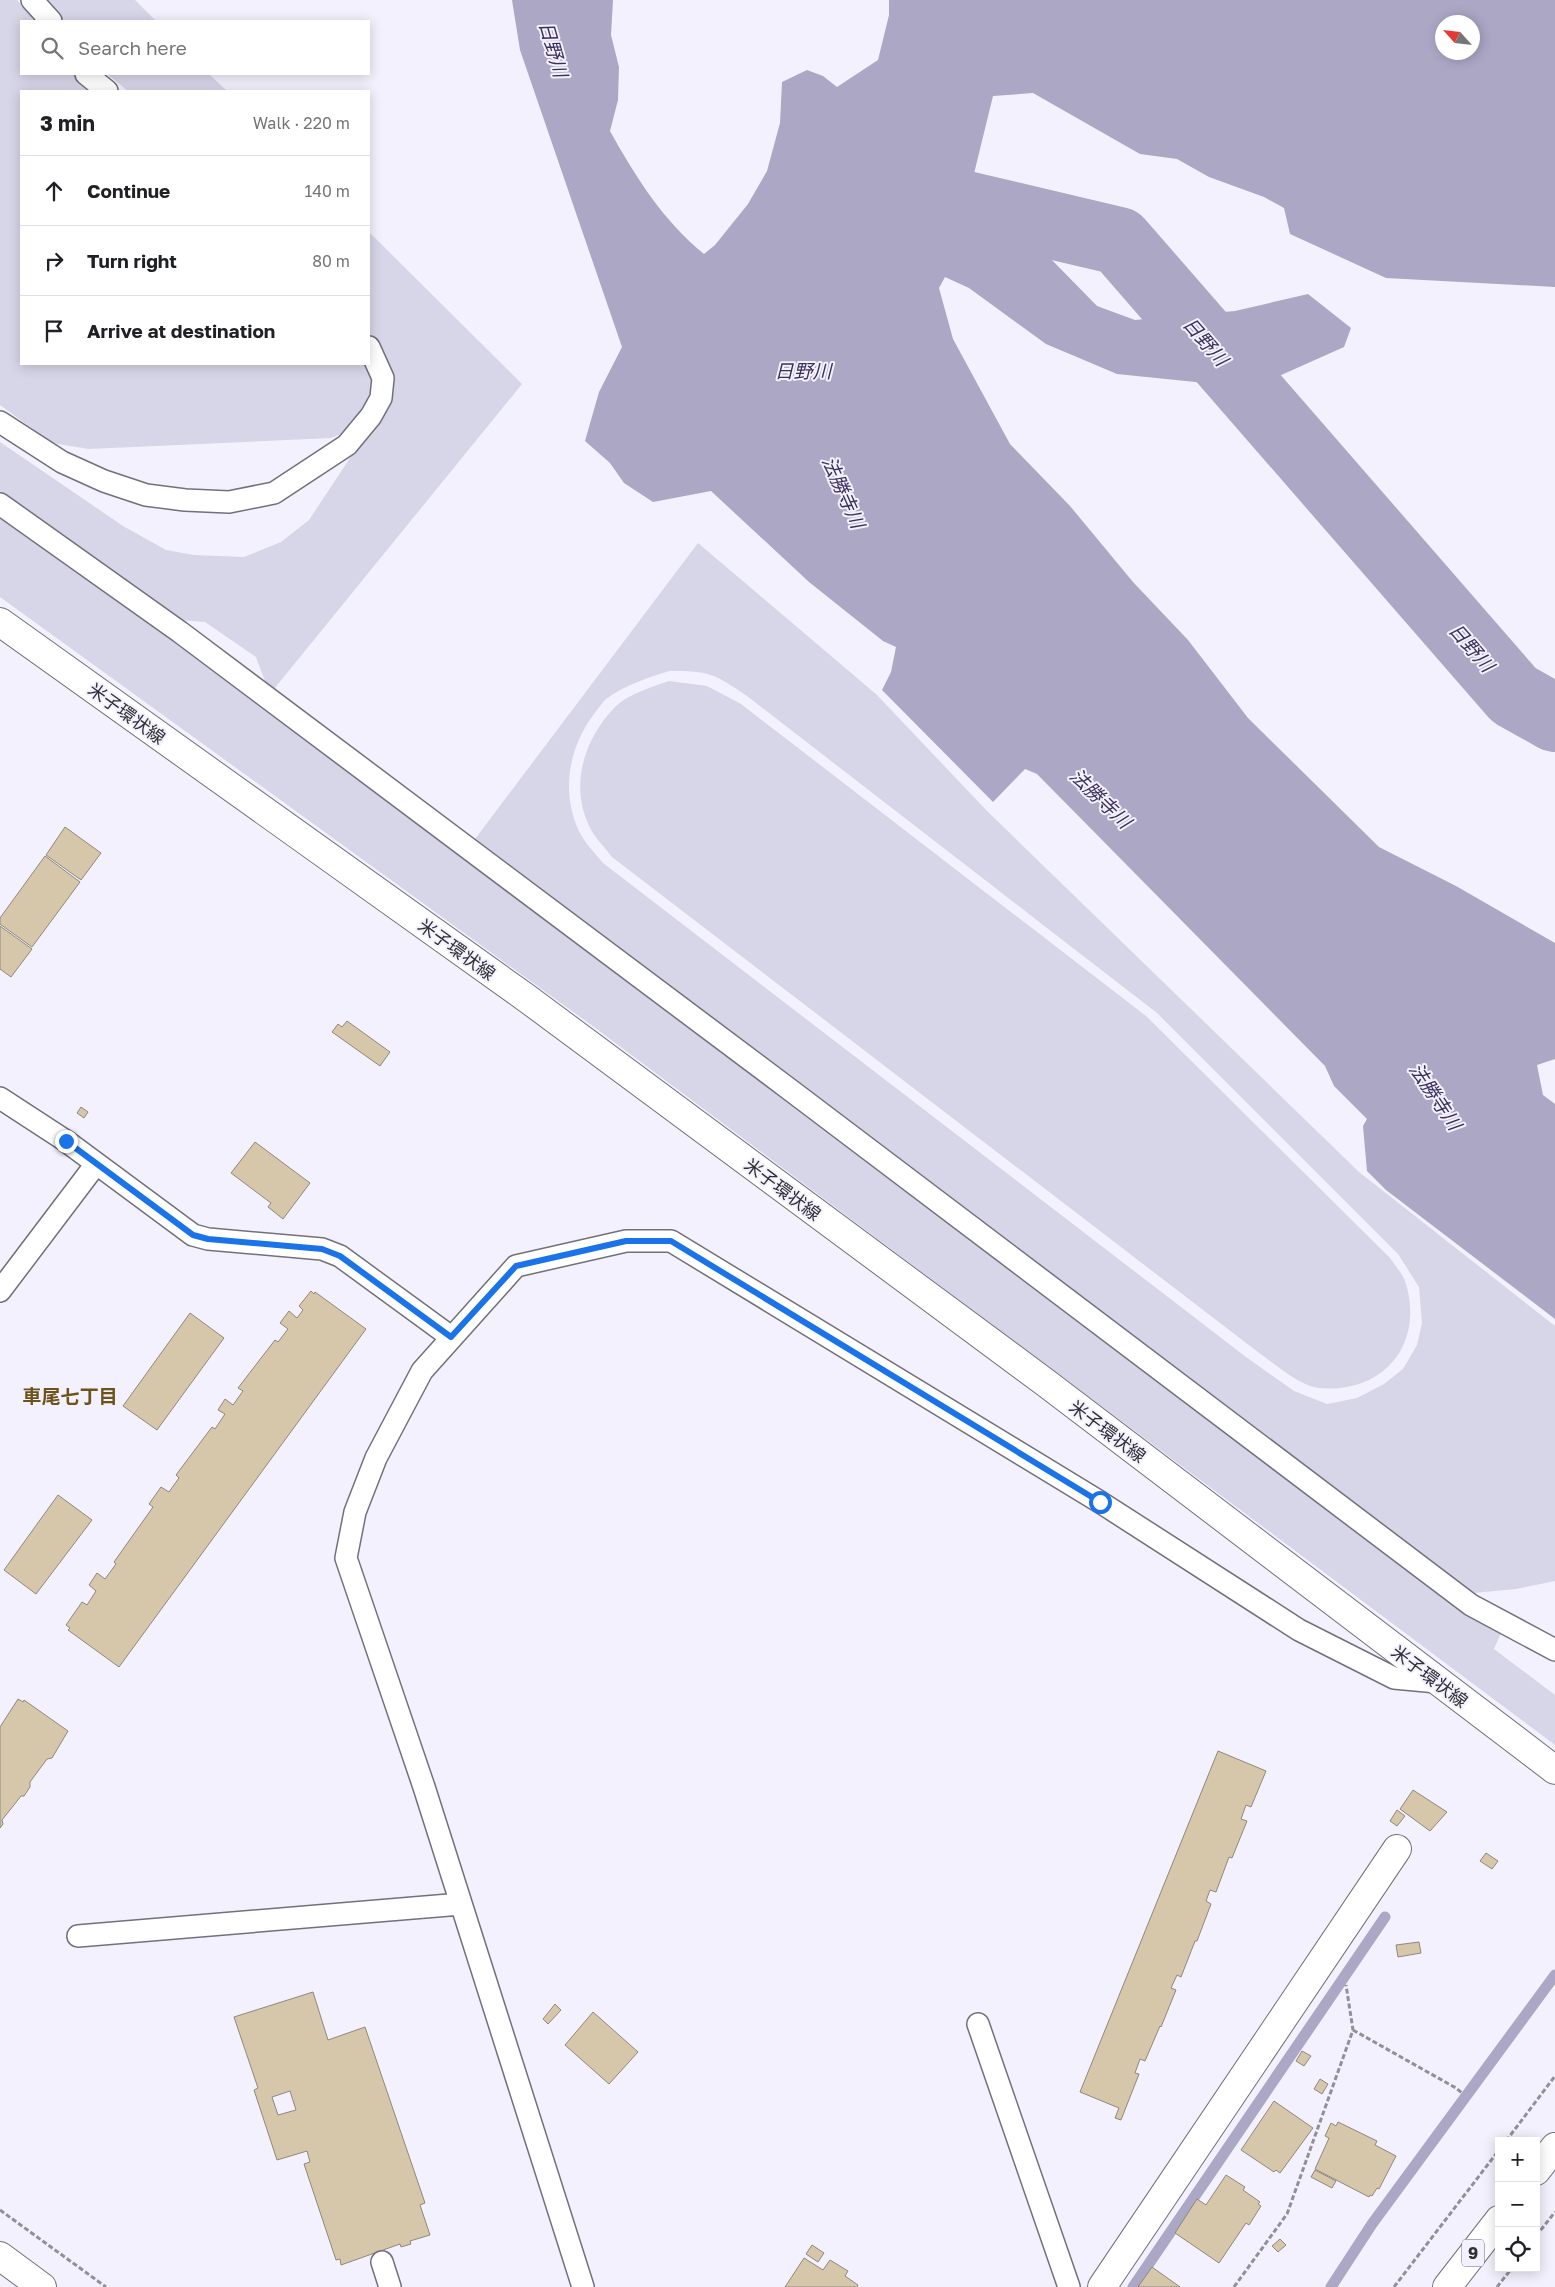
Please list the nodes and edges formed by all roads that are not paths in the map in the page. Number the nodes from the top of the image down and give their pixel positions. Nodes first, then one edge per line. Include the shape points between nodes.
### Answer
1 (32, 0) edge
2 (49, 20) edge
3 (87, 75) edge
4 (106, 90) edge
5 (370, 349) edge
6 (0, 422) edge
7 (0, 504) edge
8 (0, 622) edge
9 (0, 1098) edge
10 (96, 1164) junction
11 (0, 1291) edge
12 (451, 1337) junction
13 (1555, 1650) edge
14 (1437, 1682) junction
15 (1555, 1770) edge
16 (1397, 1849) dead end
17 (461, 1904) junction
18 (78, 1936) dead end
19 (978, 2024) dead end
20 (1555, 2147) edge
21 (1540, 2166) edge
22 (1495, 2225) edge
23 (0, 2256) edge
24 (382, 2262) dead end
25 (42, 2287) edge
26 (390, 2287) edge
27 (583, 2287) edge
28 (1069, 2287) edge
29 (1102, 2287) edge
30 (1447, 2287) edge

1 - 2 lane
3 - 4 lane
5 - 6 lane via 383,378 381,398 347,445 274,493 230,502 146,495 104,481 62,462
7 - 13 lane via 180,632 1471,1605
8 - 14 main road, 米子環状線 via 533,1003 1046,1384
9 - 10 lane
10 - 11 lane
10 - 12 lane via 193,1235 322,1249 340,1256
12 - 14 lane via 516,1266 626,1241 671,1241 1100,1502 1299,1630 1394,1678
12 - 17 lane via 422,1371 376,1458 355,1512 346,1558
14 - 15 main road, 米子環状線
16 - 29 main road
17 - 18 lane
17 - 27 lane
19 - 28 lane
20 - 21 main road
22 - 30 main road, 9
23 - 25 main road
24 - 26 lane

